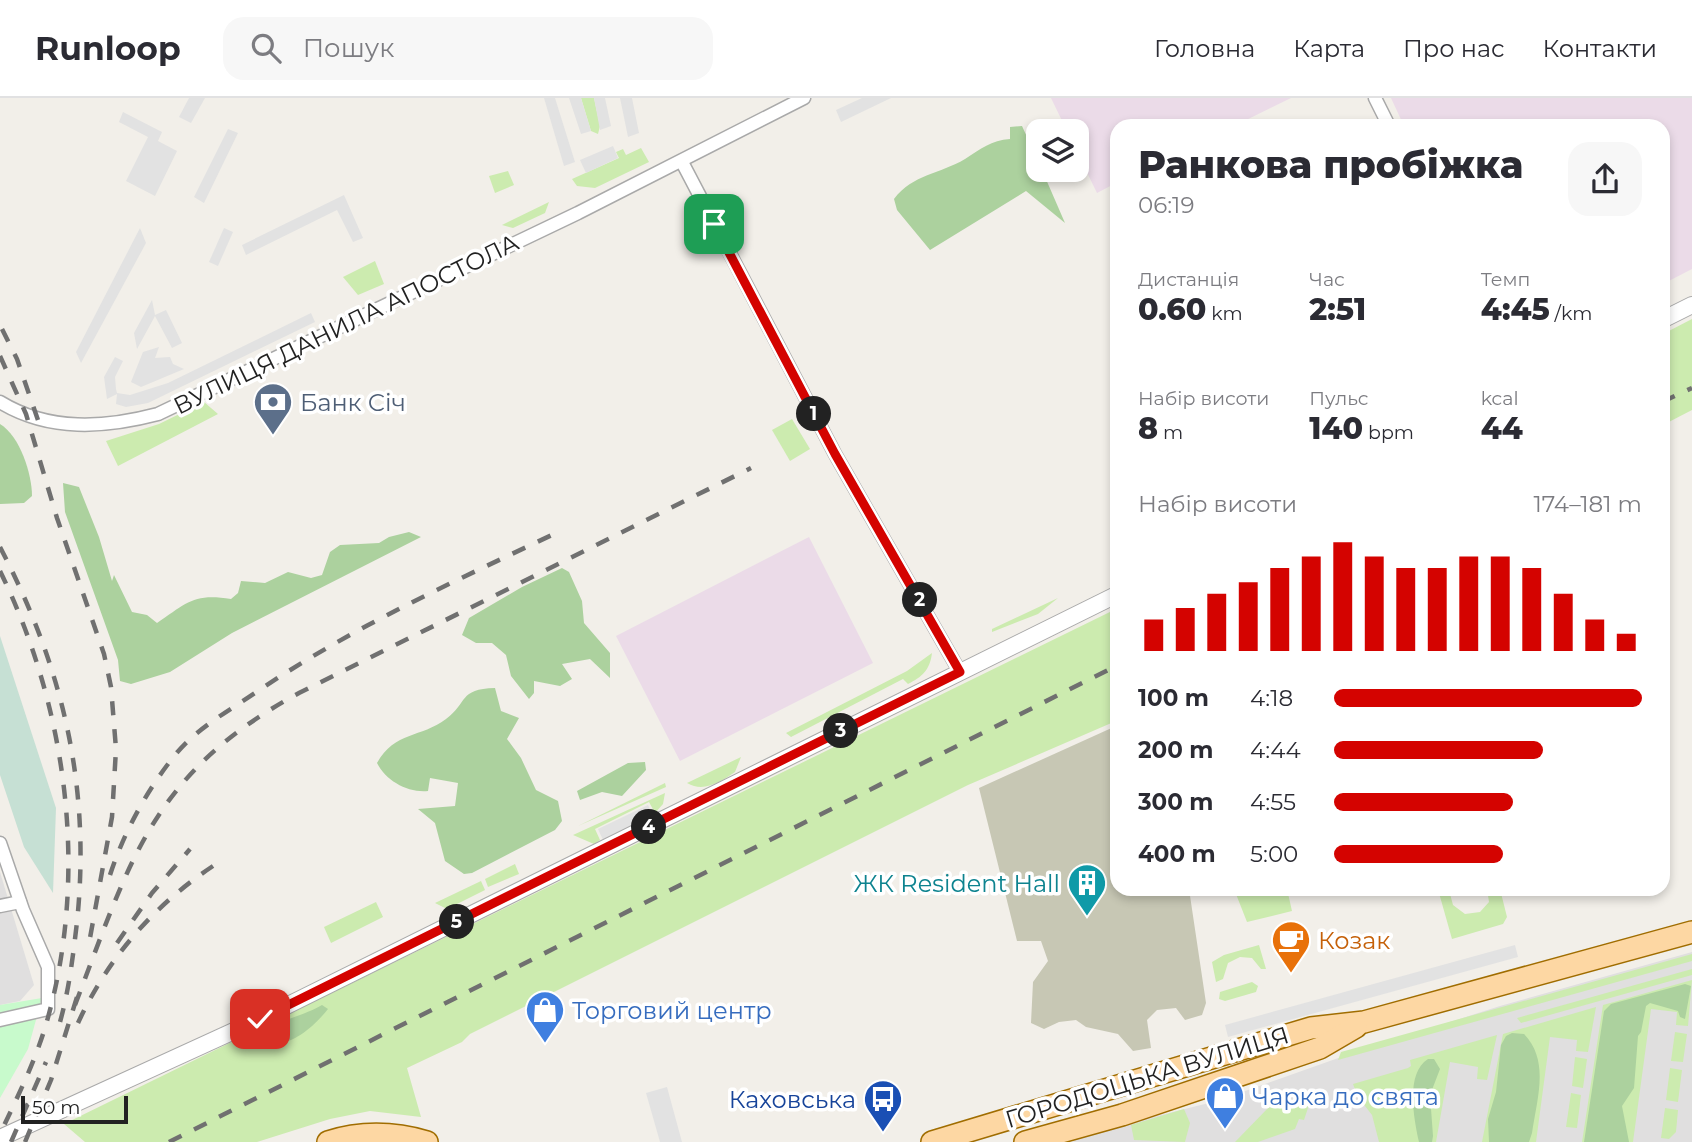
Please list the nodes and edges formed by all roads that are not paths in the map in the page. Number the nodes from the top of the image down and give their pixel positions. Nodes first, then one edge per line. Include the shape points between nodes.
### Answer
1 (804, 98) edge
2 (1375, 98) edge
3 (1386, 119) edge
4 (682, 162) junction
5 (1692, 305) edge
6 (1670, 316) edge
7 (0, 402) edge
8 (1110, 598) edge
9 (960, 672) junction
10 (0, 843) edge
11 (20, 902) junction
12 (0, 906) edge
13 (1692, 932) edge
14 (0, 1020) edge
15 (1364, 1022) junction
16 (1150, 1076) junction
17 (1088, 1094) junction
18 (1122, 1115) junction
19 (1009, 1118) junction
20 (0, 1138) edge
21 (1053, 1138) edge
22 (337, 1139) edge
23 (371, 1142) edge
24 (427, 1142) edge
25 (932, 1142) edge
26 (1025, 1142) edge

1 - 4 street, ВУЛИЦЯ ДАНИЛА АПОСТОЛА
2 - 3 street
4 - 7 street, ВУЛИЦЯ ДАНИЛА АПОСТОЛА via 158,414 121,424 81,426 38,419
4 - 9 street via 835,454
5 - 6 street
8 - 9 street
9 - 20 street via 272,1013
10 - 11 street
11 - 12 street
11 - 14 street via 48,967 48,1010
13 - 15 main road, ГОРОДОЦЬКА ВУЛИЦЯ
15 - 16 main road, ГОРОДОЦЬКА ВУЛИЦЯ via 1311,1028
15 - 18 main road, ГОРОДОЦЬКА ВУЛИЦЯ via 1320,1048
16 - 17 main road, ГОРОДОЦЬКА ВУЛИЦЯ
16 - 18 main road
17 - 19 main road, ГОРОДОЦЬКА ВУЛИЦЯ
17 - 21 main road
18 - 21 main road, ГОРОДОЦЬКА ВУЛИЦЯ
19 - 21 main road
19 - 25 main road, ГОРОДОЦЬКА ВУЛИЦЯ
21 - 26 main road, ГОРОДОЦЬКА ВУЛИЦЯ
22 - 23 main road
22 - 24 main road via 383,1132

